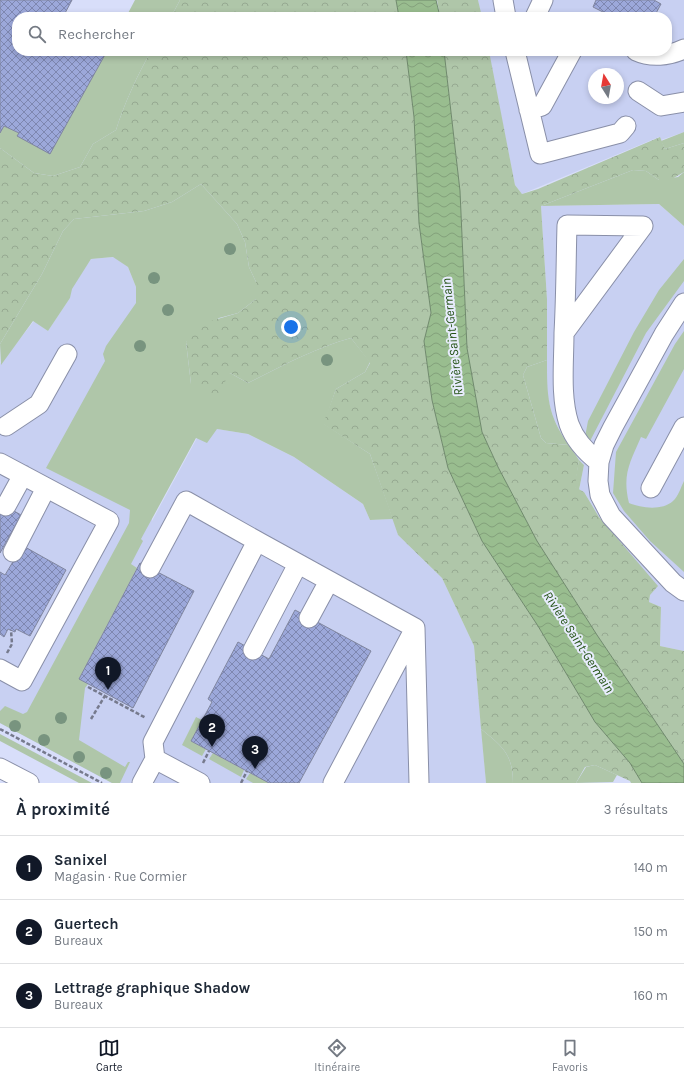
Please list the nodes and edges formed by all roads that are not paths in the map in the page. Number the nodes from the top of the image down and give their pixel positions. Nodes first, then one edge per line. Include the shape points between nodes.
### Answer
1 (502, 0) edge
2 (543, 0) edge
3 (505, 12) edge
4 (537, 12) edge
5 (683, 53) edge
6 (672, 54) edge
7 (515, 56) edge
8 (569, 56) edge
9 (638, 91) dead end
10 (684, 102) edge
11 (529, 110) junction
12 (626, 126) dead end
13 (684, 303) edge
14 (564, 333) junction
15 (67, 354) dead end
16 (684, 427) edge
17 (2, 429) edge
18 (599, 462) junction
19 (0, 463) edge
20 (23, 475) junction
21 (46, 488) junction
22 (652, 488) dead end
23 (6, 506) dead end
24 (257, 541) junction
25 (13, 552) dead end
26 (298, 564) junction
27 (150, 568) dead end
28 (329, 581) junction
29 (684, 592) edge
30 (309, 618) dead end
31 (415, 628) junction
32 (254, 650) dead end
33 (0, 669) edge
34 (155, 759) junction
35 (0, 768) edge
36 (29, 783) edge
37 (142, 783) edge
38 (200, 783) edge
39 (333, 783) edge
40 (419, 783) edge

1 - 3 street
2 - 4 street
5 - 6 street
7 - 11 street
8 - 11 street via 542,106
9 - 10 street via 661,106
11 - 12 street via 540,154 620,133
13 - 18 street via 612,427
14 - 14 street via 568,226 643,226 620,257
14 - 18 street via 563,380 569,425 580,445
15 - 17 street via 38,404
16 - 22 street
18 - 29 street via 600,495 604,506 668,578
19 - 20 street
20 - 21 street
20 - 23 street
21 - 25 street
21 - 33 street via 109,521 22,681
24 - 26 street
24 - 27 street via 186,501
24 - 34 street via 153,742
26 - 28 street
26 - 32 street
28 - 30 street
28 - 31 street
31 - 39 street
31 - 40 street
34 - 37 street
34 - 38 street
35 - 36 street

